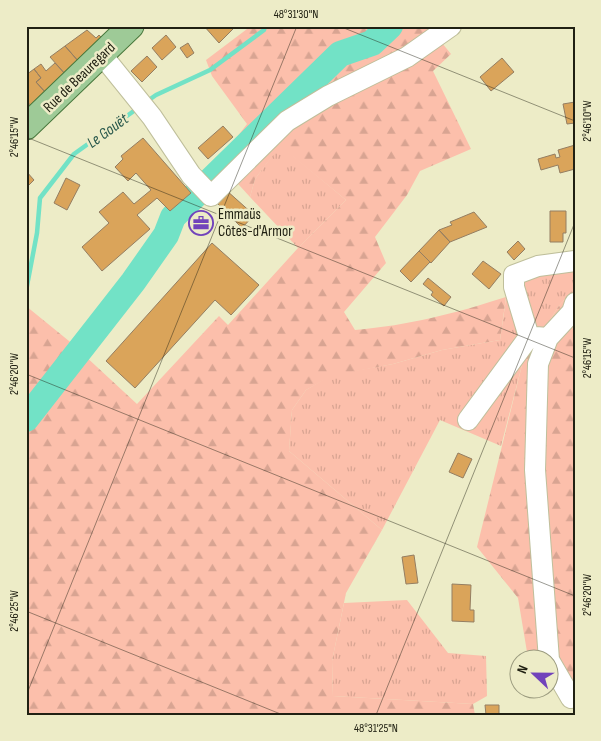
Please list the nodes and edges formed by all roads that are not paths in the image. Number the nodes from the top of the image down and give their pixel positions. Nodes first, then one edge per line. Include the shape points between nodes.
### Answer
1 (131, 26) edge
2 (451, 26) edge
3 (102, 55) junction
4 (26, 127) edge
5 (575, 261) edge
6 (575, 303) edge
7 (538, 338) junction
8 (468, 420) dead end
9 (571, 698) dead end

1 - 3 main road, Rue de Beauregard
2 - 3 street via 407,57 328,96 287,121 211,196
3 - 4 main road, Rue de Beauregard
5 - 7 street via 538,266 514,275 514,287
6 - 7 street via 572,312
7 - 8 street
7 - 9 street via 535,470 549,660

